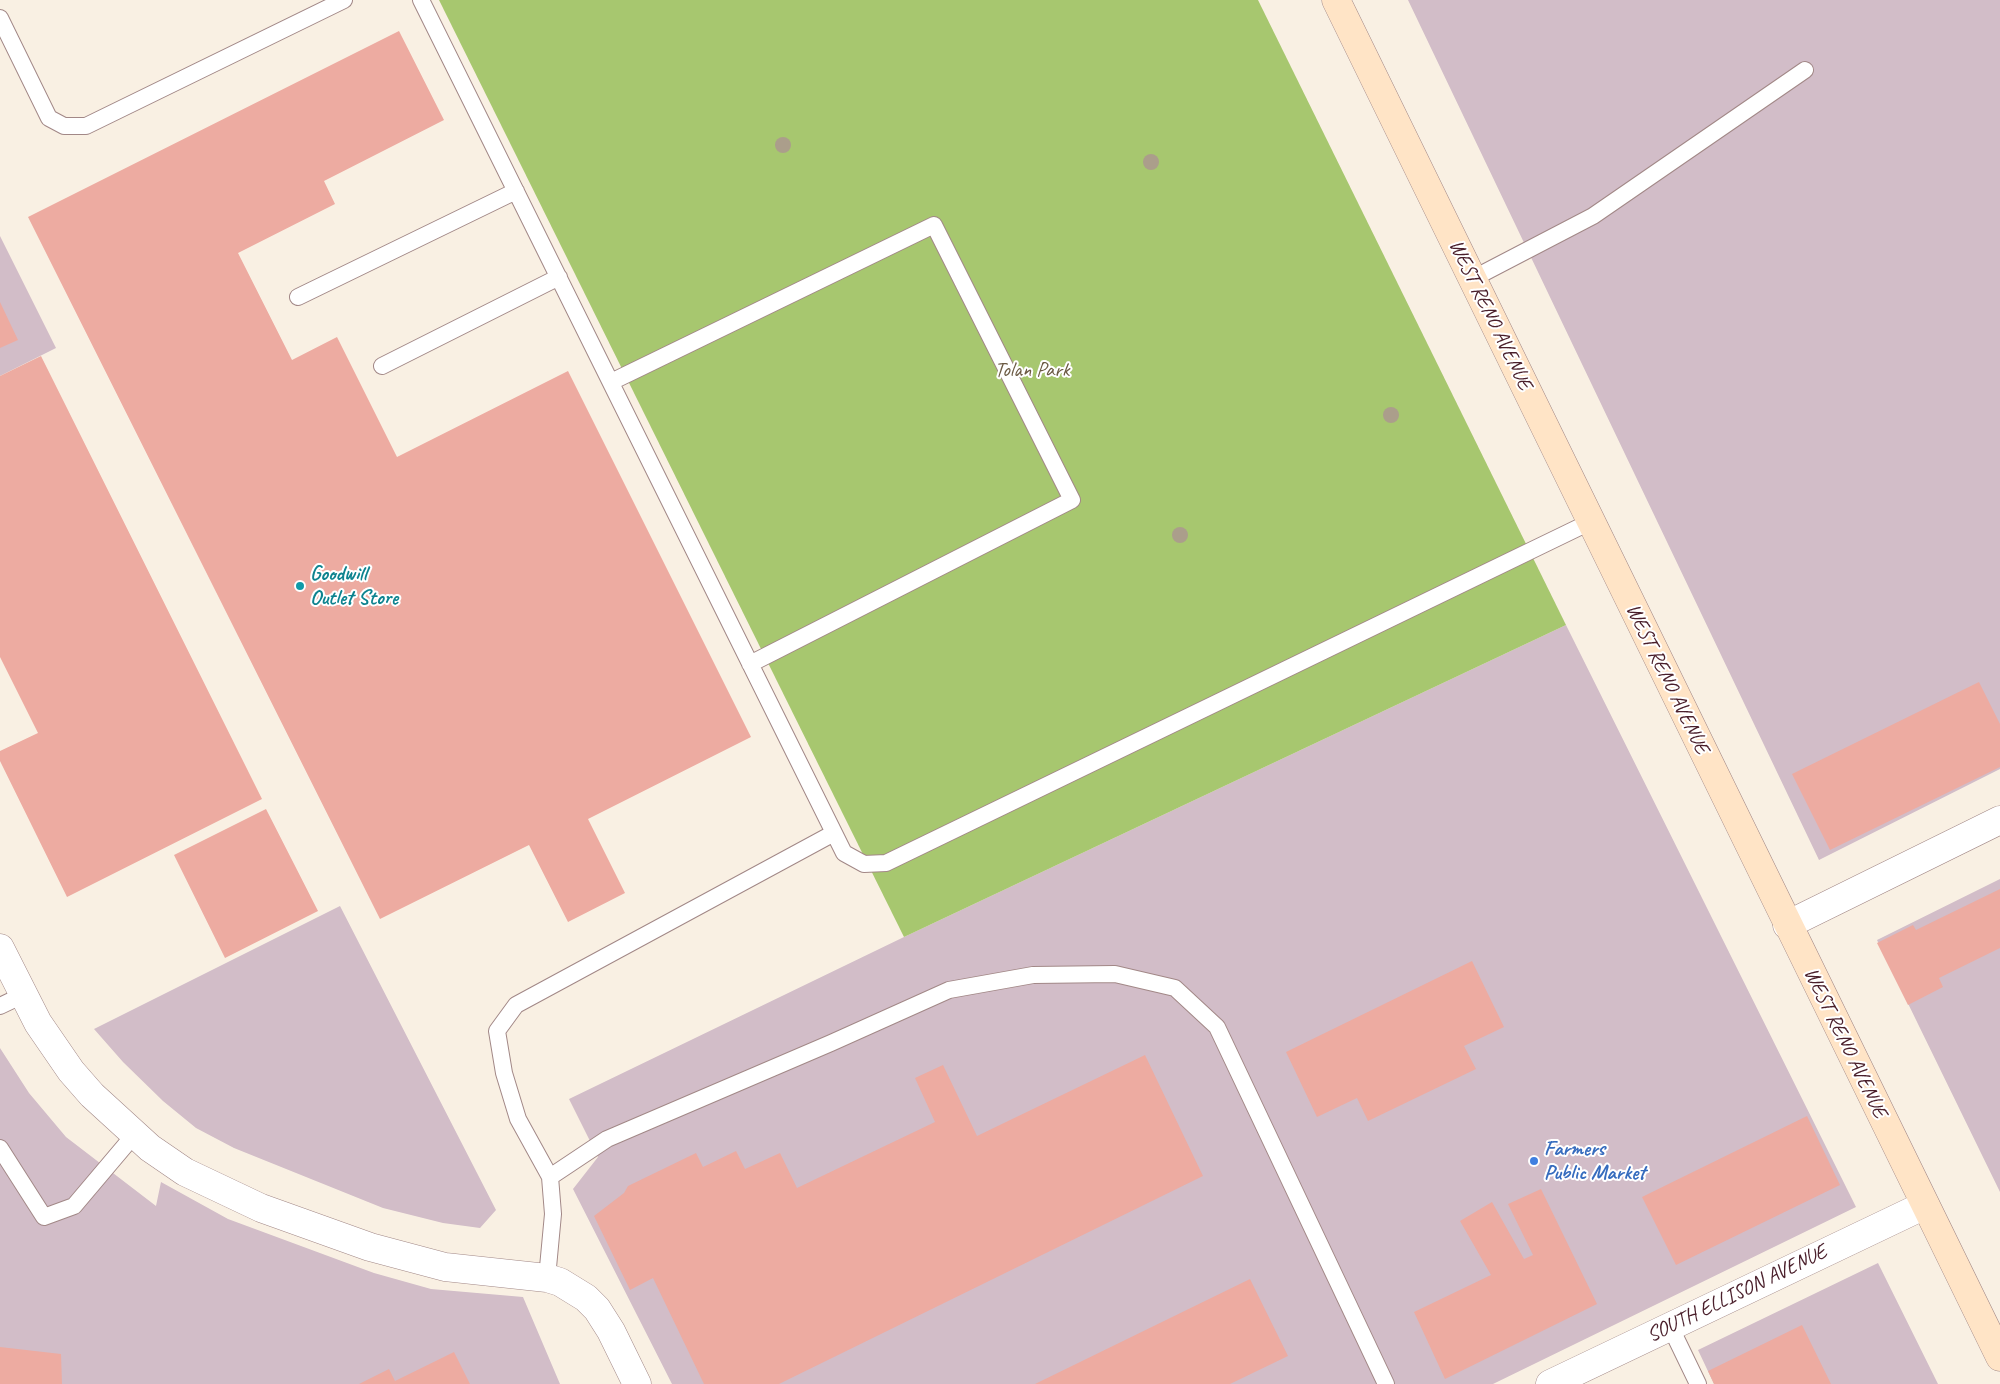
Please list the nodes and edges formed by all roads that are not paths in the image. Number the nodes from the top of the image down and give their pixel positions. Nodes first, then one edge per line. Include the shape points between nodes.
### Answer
1 (344, 0) edge
2 (421, 0) edge
3 (1336, 0) edge
4 (0, 18) edge
5 (1805, 70) dead end
6 (516, 191) junction
7 (559, 277) junction
8 (1472, 279) junction
9 (298, 296) dead end
10 (382, 366) dead end
11 (611, 382) junction
12 (1590, 522) junction
13 (750, 664) junction
14 (2000, 820) edge
15 (834, 833) junction
16 (1787, 924) junction
17 (0, 948) edge
18 (12, 1001) edge
19 (134, 1135) junction
20 (0, 1148) edge
21 (550, 1177) junction
22 (1925, 1204) junction
23 (547, 1278) junction
24 (1670, 1326) junction
25 (2000, 1357) edge
26 (637, 1384) edge
27 (1386, 1384) edge
28 (1550, 1384) edge
29 (1698, 1384) edge

1 - 4 lane via 86,126 64,126 49,118
2 - 6 lane
3 - 8 main road, WEST RENO AVENUE
5 - 8 lane via 1593,216
6 - 7 lane
6 - 9 lane
7 - 10 lane
7 - 11 lane
8 - 12 main road, WEST RENO AVENUE
11 - 13 lane
11 - 13 lane via 934,225 1072,500
12 - 15 lane via 886,863 864,864 844,853
12 - 16 main road, WEST RENO AVENUE
13 - 15 lane
14 - 16 street
15 - 21 lane via 516,1005 497,1031 504,1073 518,1119
16 - 22 main road, WEST RENO AVENUE
17 - 18 street
18 - 19 street via 70,1071
19 - 20 lane via 74,1206 44,1217
19 - 23 street via 185,1172 225,1192 370,1247 445,1267
21 - 23 lane via 553,1214
21 - 27 lane via 606,1139 831,1044 949,990 1033,975 1115,974 1175,988 1218,1027
22 - 24 street, SOUTH ELLISON AVENUE
22 - 25 main road, WEST RENO AVENUE
23 - 26 street via 572,1288 597,1309
24 - 28 street, SOUTH ELLISON AVENUE
24 - 29 lane

